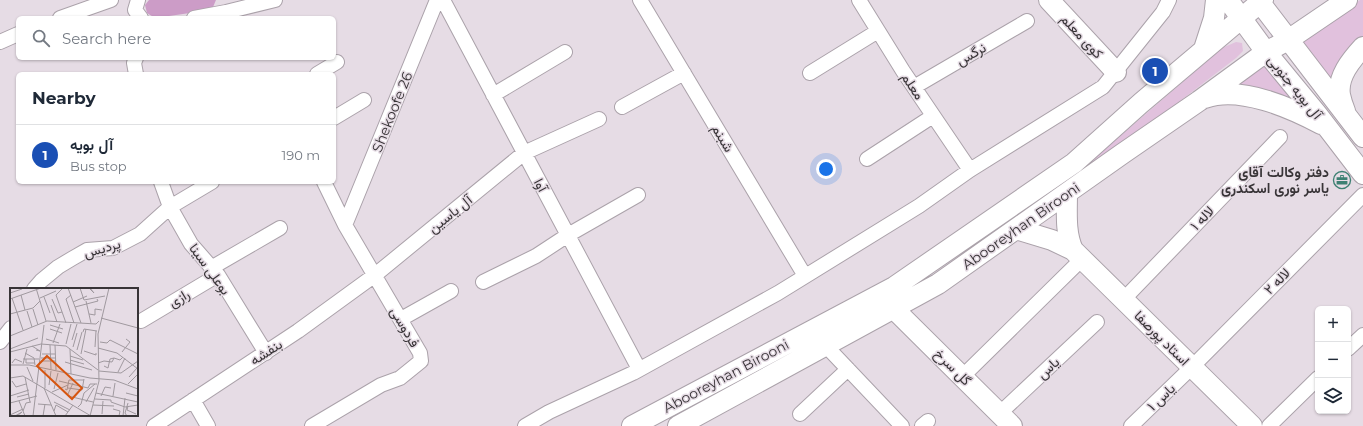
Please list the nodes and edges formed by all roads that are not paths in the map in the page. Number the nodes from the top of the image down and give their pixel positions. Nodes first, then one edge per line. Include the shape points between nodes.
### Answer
1 (111, 0) edge
2 (138, 0) edge
3 (275, 0) edge
4 (437, 0) edge
5 (443, 0) edge
6 (640, 0) edge
7 (1048, 0) edge
8 (1169, 0) edge
9 (1216, 0) edge
10 (1228, 0) edge
11 (1347, 0) edge
12 (863, 1) edge
13 (1260, 1) edge
14 (224, 6) edge
15 (66, 16) edge
16 (140, 16) edge
17 (199, 16) edge
18 (1241, 18) junction
19 (1027, 21) dead end
20 (878, 31) junction
21 (16, 35) edge
22 (1288, 40) junction
23 (0, 42) edge
24 (1363, 47) edge
25 (1204, 49) junction
26 (565, 52) dead end
27 (1266, 52) junction
28 (135, 60) edge
29 (337, 62) dead end
30 (136, 72) edge
31 (320, 72) edge
32 (1116, 72) junction
33 (684, 73) junction
34 (810, 73) dead end
35 (914, 87) junction
36 (493, 95) junction
37 (364, 100) dead end
38 (1199, 101) junction
39 (622, 107) dead end
40 (1346, 114) junction
41 (934, 116) junction
42 (336, 117) edge
43 (599, 119) dead end
44 (1327, 127) junction
45 (1280, 137) dead end
46 (1363, 137) edge
47 (524, 153) junction
48 (867, 159) dead end
49 (970, 170) junction
50 (1363, 174) edge
51 (162, 184) edge
52 (208, 184) edge
53 (325, 184) edge
54 (1067, 193) junction
55 (638, 195) dead end
56 (1363, 195) edge
57 (170, 206) junction
58 (345, 224) junction
59 (280, 228) dead end
60 (1016, 229) junction
61 (568, 235) junction
62 (1077, 254) junction
63 (215, 272) junction
64 (375, 275) junction
65 (805, 276) junction
66 (483, 282) dead end
67 (35, 288) edge
68 (452, 291) dead end
69 (1123, 300) junction
70 (894, 309) junction
71 (400, 320) junction
72 (141, 321) dead end
73 (1097, 322) dead end
74 (10, 329) edge
75 (1363, 335) edge
76 (0, 342) edge
77 (826, 346) junction
78 (1351, 346) edge
79 (266, 353) junction
80 (1192, 367) junction
81 (640, 369) junction
82 (848, 369) junction
83 (962, 377) junction
84 (1315, 381) edge
85 (193, 400) junction
86 (800, 414) dead end
87 (1006, 420) edge
88 (682, 425) edge
89 (154, 426) edge
90 (208, 426) edge
91 (312, 426) edge
92 (525, 426) edge
93 (632, 426) edge
94 (902, 426) edge
95 (1131, 426) edge
96 (1252, 426) edge
97 (1269, 426) edge

1 - 15 street
2 - 16 street via 135,10
3 - 14 street
4 - 58 street, Shekoofe 26
5 - 36 street, آوا
6 - 33 street, شبنم
7 - 32 main road, کوی معلم
8 - 32 street via 1163,12
9 - 25 main road via 1214,18
10 - 18 main road, آل بویه جنوبی
11 - 22 main road, Abooreyhan Birooni
12 - 20 street, معلم
13 - 18 main road, Abooreyhan Birooni
13 - 22 main road, آل بویه جنوبی
14 - 17 street
18 - 25 main road, Abooreyhan Birooni
18 - 27 main road, آل بویه جنوبی
19 - 35 street, نرگس
20 - 34 street
20 - 35 street, معلم
21 - 23 street
22 - 27 main road, Abooreyhan Birooni
22 - 40 main road, آل بویه جنوبی
24 - 40 main road via 1346,68 1340,81 1340,95
25 - 93 main road, Abooreyhan Birooni via 1074,163 894,287
26 - 36 street
27 - 38 main road, Abooreyhan Birooni
27 - 44 main road, آل بویه جنوبی
28 - 30 street
29 - 31 street
32 - 49 street via 1103,87
33 - 39 street
33 - 65 street, شبنم
35 - 41 street, معلم
36 - 47 street, آوا
37 - 42 street
38 - 44 main road via 1214,95 1244,95 1302,114
38 - 54 main road, Abooreyhan Birooni
40 - 46 main road, آل بویه جنوبی
41 - 48 street
41 - 49 street, معلم
43 - 47 street, آل یاسین
44 - 50 main road, آل بویه جنوبی
45 - 69 street, لاله ۱
47 - 61 street, آوا
47 - 64 street, آل یاسین
49 - 65 street via 919,206
51 - 57 street, بوعلی سینا
52 - 57 street, پردیس
53 - 58 street, فردوسی
54 - 60 main road, Abooreyhan Birooni
54 - 62 main road via 1069,241
55 - 61 street
56 - 80 street, لاله ۲
57 - 63 street, بوعلی سینا via 191,244
57 - 67 street, پردیس via 140,234 113,248 87,250 58,267
58 - 64 street, فردوسی
59 - 63 street, رازی
60 - 62 main road via 1052,240
60 - 70 main road, Abooreyhan Birooni via 938,284
61 - 66 street via 536,256
61 - 81 street, آوا
62 - 69 main road, استاد پورصفا
62 - 83 street
63 - 72 street, رازی
63 - 79 street, بوعلی سینا
64 - 71 street, فردوسی
64 - 79 street, بنفشه
65 - 81 street
68 - 71 street
69 - 80 main road, استاد پورصفا
70 - 77 main road, Abooreyhan Birooni
70 - 83 main road, گل سرخ
71 - 91 street, فردوسی via 420,353 422,361 400,378 381,385
73 - 87 street, یاس
74 - 76 street
75 - 78 street
77 - 82 street
77 - 88 main road, Abooreyhan Birooni
79 - 85 street, بنفشه
80 - 95 street, یاس ۱
80 - 96 main road, استاد پورصفا
81 - 92 street
82 - 86 street
82 - 94 street
83 - 87 main road, گل سرخ
84 - 97 street
85 - 89 street, بنفشه
85 - 90 street

